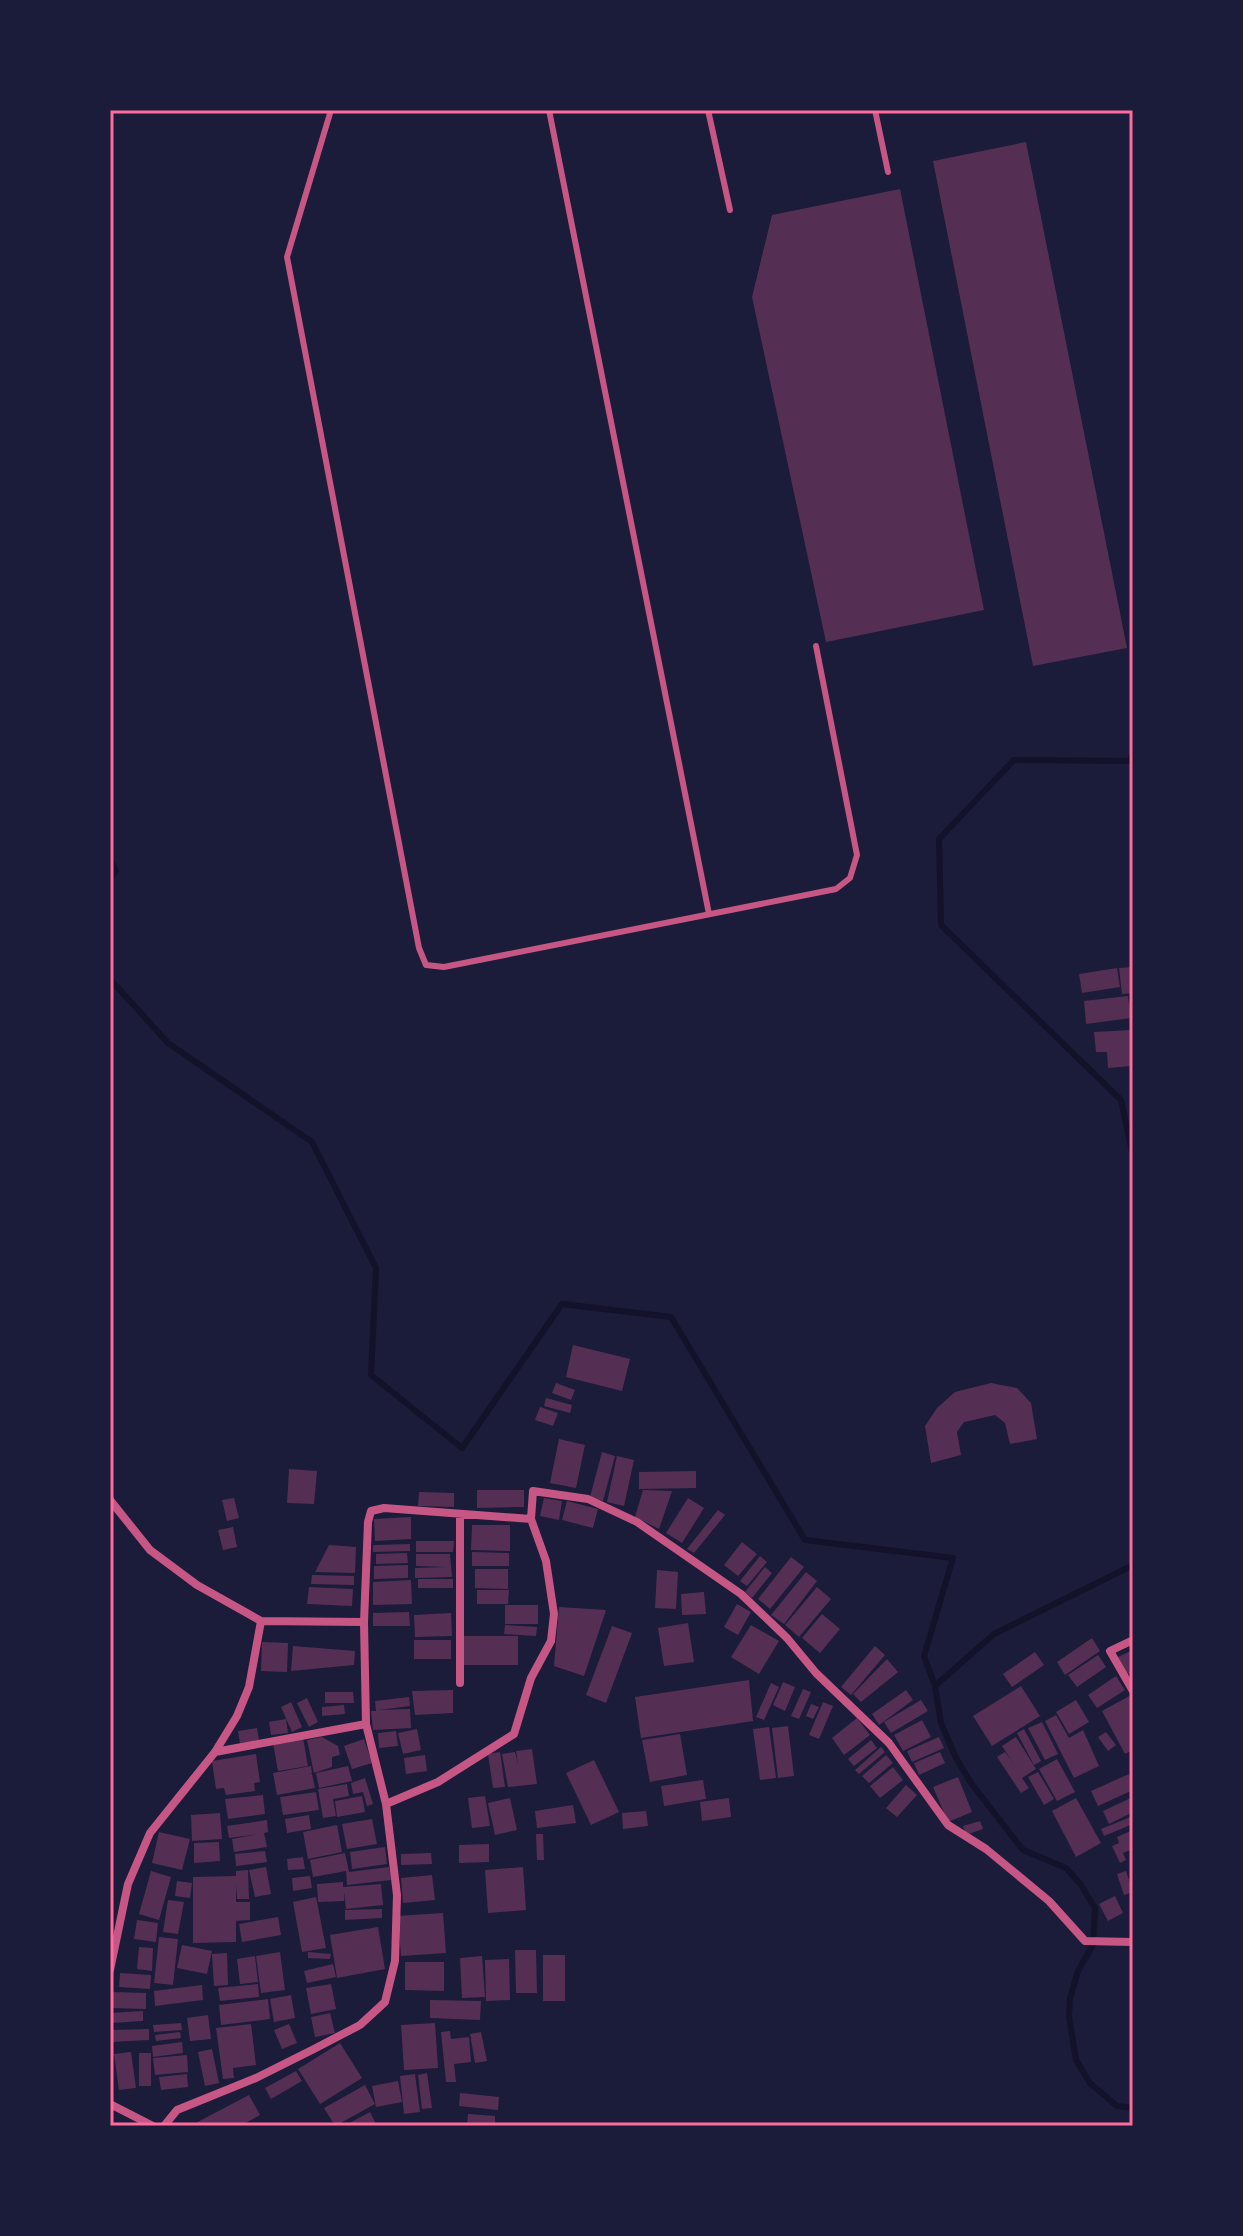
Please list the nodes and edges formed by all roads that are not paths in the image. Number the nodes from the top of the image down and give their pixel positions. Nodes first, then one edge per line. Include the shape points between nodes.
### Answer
1 (331, 110) edge
2 (549, 110) edge
3 (708, 110) edge
4 (875, 110) edge
5 (888, 172) dead end
6 (730, 210) dead end
7 (816, 646) dead end
8 (709, 914) junction
9 (110, 1500) edge
10 (460, 1516) junction
11 (531, 1519) junction
12 (261, 1621) junction
13 (364, 1622) junction
14 (1133, 1640) edge
15 (460, 1683) dead end
16 (1133, 1691) edge
17 (366, 1724) junction
18 (215, 1752) junction
19 (386, 1804) junction
20 (1133, 1942) edge
21 (110, 1970) edge
22 (110, 2104) edge
23 (153, 2126) edge
24 (164, 2126) edge

1 - 8 lane via 287,257 426,965 444,967
2 - 8 lane
3 - 6 lane
4 - 5 lane
7 - 8 lane via 854,831 857,855 850,878 836,889
9 - 12 street via 150,1550 197,1585
10 - 11 street
10 - 13 street via 371,1511
10 - 15 street
11 - 19 street via 546,1561 554,1614 551,1641 531,1678 514,1734 438,1782
11 - 20 street via 533,1491 588,1499 637,1522 741,1594 889,1743 948,1825 1049,1901 1085,1941
12 - 13 street
12 - 18 street via 249,1687
13 - 17 street
14 - 16 street via 1110,1651
17 - 18 street
17 - 19 street
18 - 21 street via 150,1833 128,1884
19 - 24 street via 397,1895 395,1961 385,2002 360,2025 256,2078 177,2110
22 - 23 street

